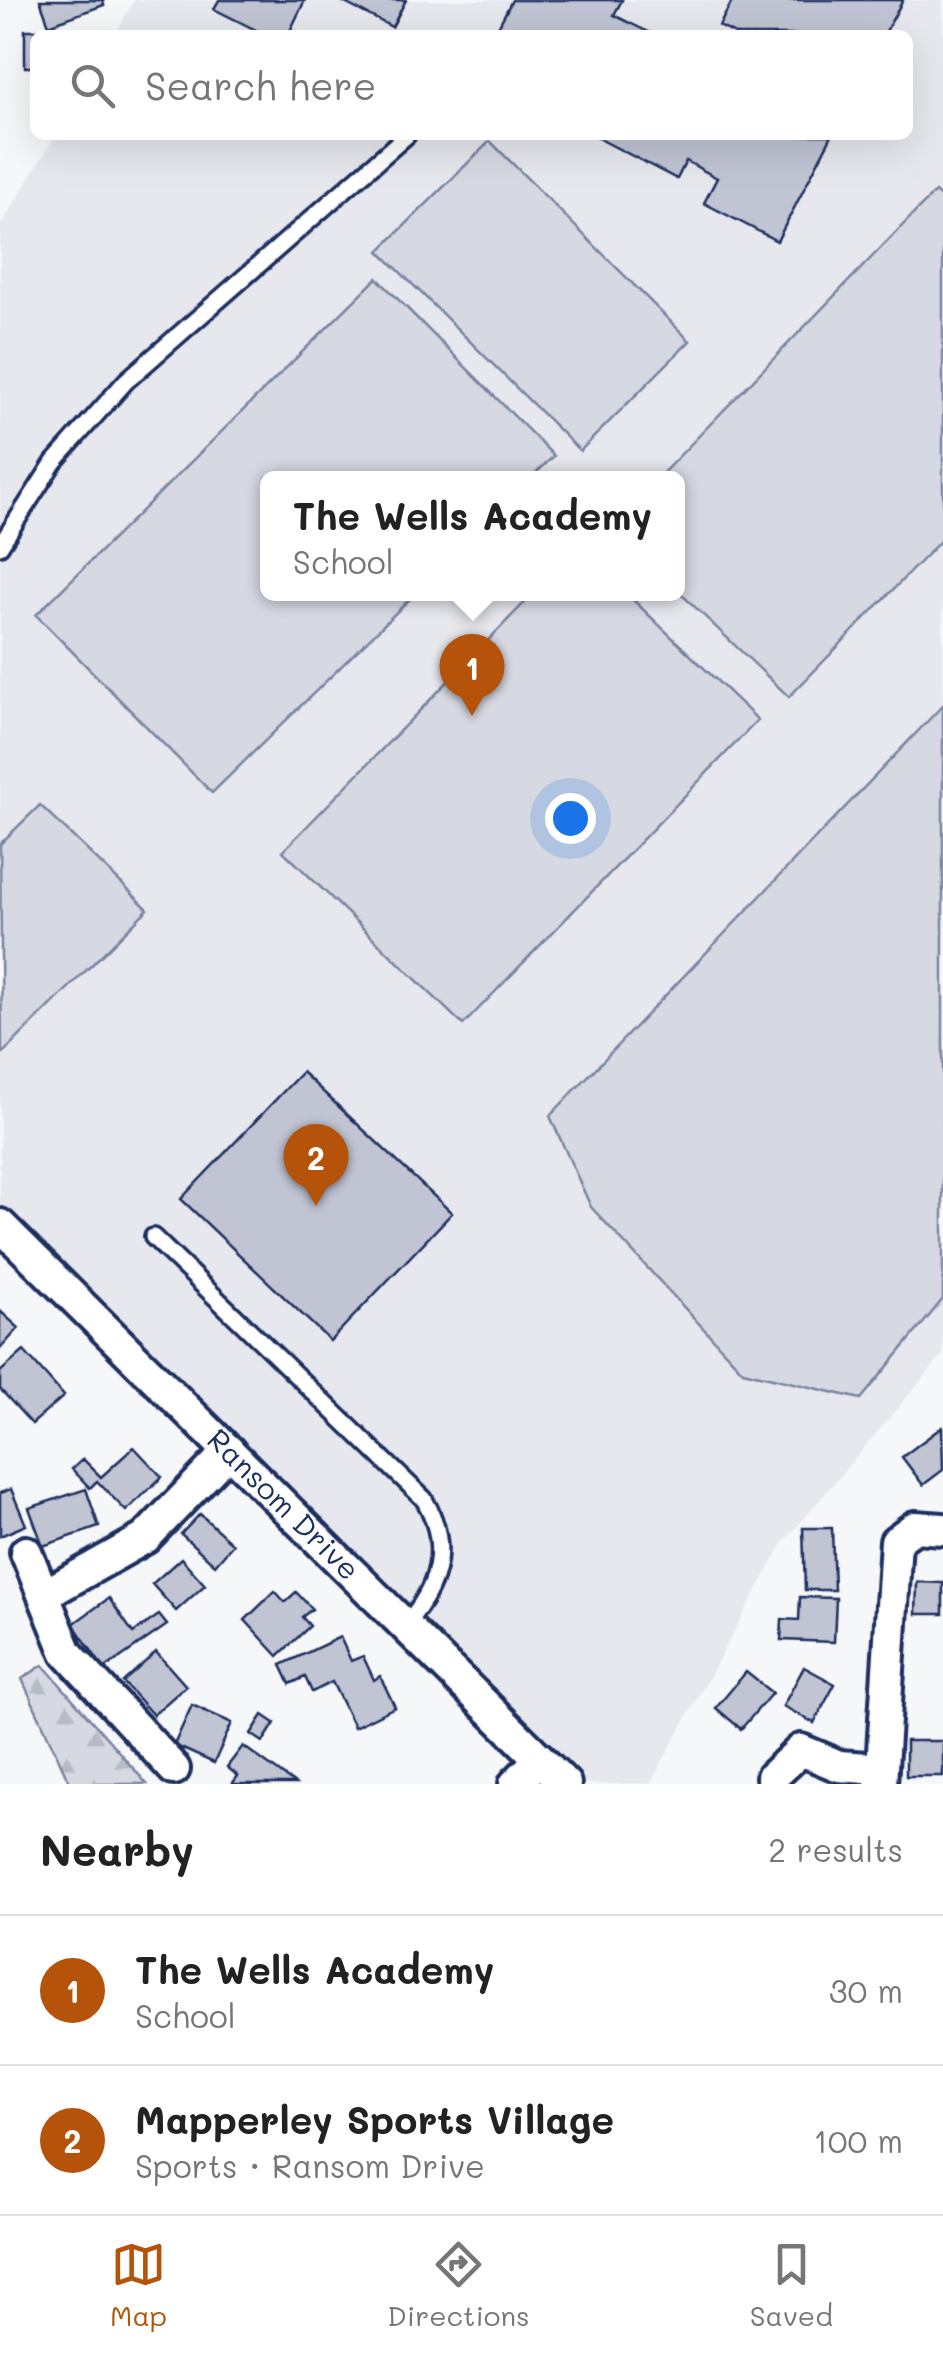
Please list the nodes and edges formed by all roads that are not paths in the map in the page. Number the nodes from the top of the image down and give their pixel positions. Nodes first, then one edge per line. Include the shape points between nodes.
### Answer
1 (400, 140) edge
2 (0, 546) edge
3 (0, 1225) edge
4 (154, 1237) dead end
5 (229, 1451) junction
6 (943, 1528) edge
7 (26, 1552) dead end
8 (46, 1594) junction
9 (404, 1626) junction
10 (540, 1759) junction
11 (174, 1769) dead end
12 (772, 1777) dead end
13 (881, 1777) edge
14 (515, 1784) edge
15 (565, 1784) edge

1 - 2 lane via 126,382 54,462
3 - 5 street, Ransom Drive
4 - 9 lane via 424,1498 440,1540 437,1569 427,1602
5 - 8 street via 146,1538
5 - 9 street, Ransom Drive
6 - 13 street via 915,1527 896,1540
7 - 8 street
8 - 11 street via 67,1653
9 - 10 street, Ransom Drive
10 - 14 street
10 - 15 street, Ransom Drive
12 - 13 street via 801,1750

